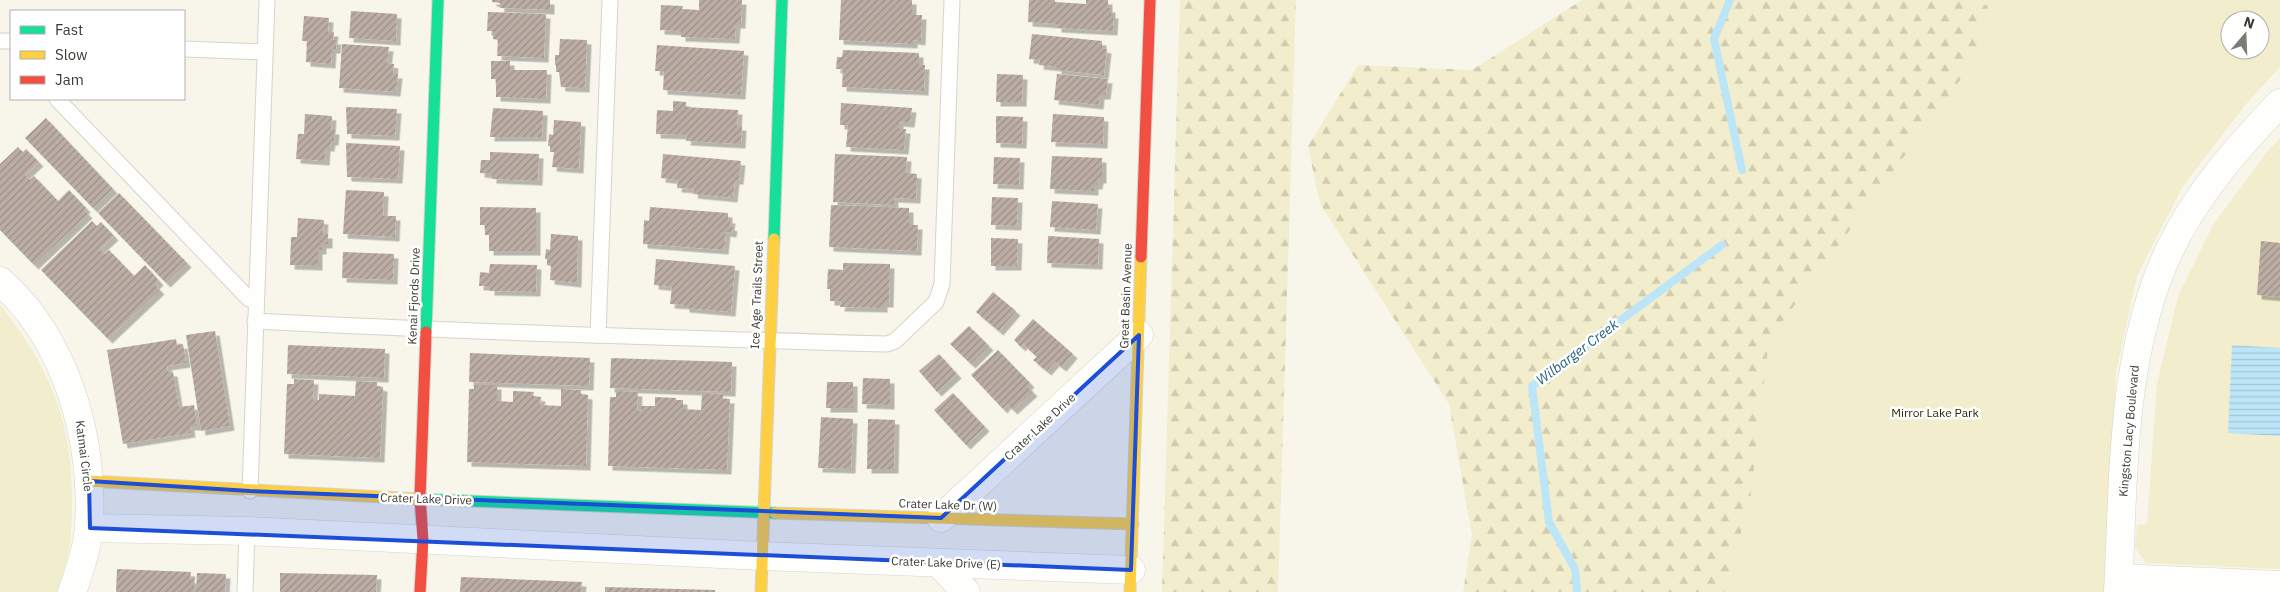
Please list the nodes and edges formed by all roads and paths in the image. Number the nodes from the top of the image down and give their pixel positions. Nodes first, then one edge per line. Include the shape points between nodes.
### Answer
1 (267, 0) edge
2 (438, 0) edge
3 (610, 0) edge
4 (782, 0) edge
5 (952, 0) edge
6 (1150, 0) edge
7 (185, 48) edge
8 (265, 52) junction
9 (58, 100) edge
10 (2280, 103) edge
11 (0, 281) edge
12 (256, 300) junction
13 (255, 321) junction
14 (426, 330) junction
15 (598, 335) junction
16 (1139, 335) junction
17 (769, 341) junction
18 (89, 481) junction
19 (250, 491) junction
20 (420, 498) junction
21 (764, 512) junction
22 (941, 518) junction
23 (1132, 524) junction
24 (90, 528) junction
25 (247, 531) junction
26 (423, 540) junction
27 (762, 556) junction
28 (939, 563) junction
29 (1130, 581) edge
30 (2118, 585) edge
31 (2280, 585) edge
32 (72, 592) edge
33 (245, 592) edge
34 (420, 592) edge
35 (761, 592) edge
36 (966, 592) edge

1 - 8 lane
2 - 14 street, Kenai Fjords Drive
3 - 15 lane
4 - 17 street, Ice Age Trails Street
5 - 17 lane via 942,284 936,302 895,341 887,344
6 - 16 street, Great Basin Avenue
7 - 8 lane
8 - 12 lane
9 - 12 lane via 249,299
10 - 30 street, Kingston Lacy Boulevard via 2243,142 2194,206 2169,251 2151,301 2138,344 2131,386
11 - 18 street, Katmai Circle via 31,315 58,361 81,419
12 - 13 lane
13 - 14 lane
13 - 19 lane
14 - 15 lane
14 - 20 street, Kenai Fjords Drive
15 - 17 lane
16 - 22 street, Crater Lake Drive
16 - 23 street, Great Basin Avenue
17 - 21 street, Ice Age Trails Street
18 - 19 street, Crater Lake Drive
18 - 24 street, Katmai Circle
19 - 20 street, Crater Lake Drive
20 - 21 street, Crater Lake Drive
20 - 26 street, Kenai Fjords Drive
21 - 22 street, Crater Lake Dr (W)
21 - 27 street, Ice Age Trails Street
22 - 23 street, Crater Lake Dr (W)
23 - 29 street, Great Basin Avenue
24 - 25 street
24 - 32 street, Katmai Circle
25 - 26 street
25 - 33 lane
26 - 27 street
26 - 34 street, Kenai Fjords Drive
27 - 28 street, Crater Lake Drive (E)
27 - 35 street, Ice Age Trails Street
28 - 29 street, Crater Lake Drive (E)
28 - 36 street
30 - 31 street

